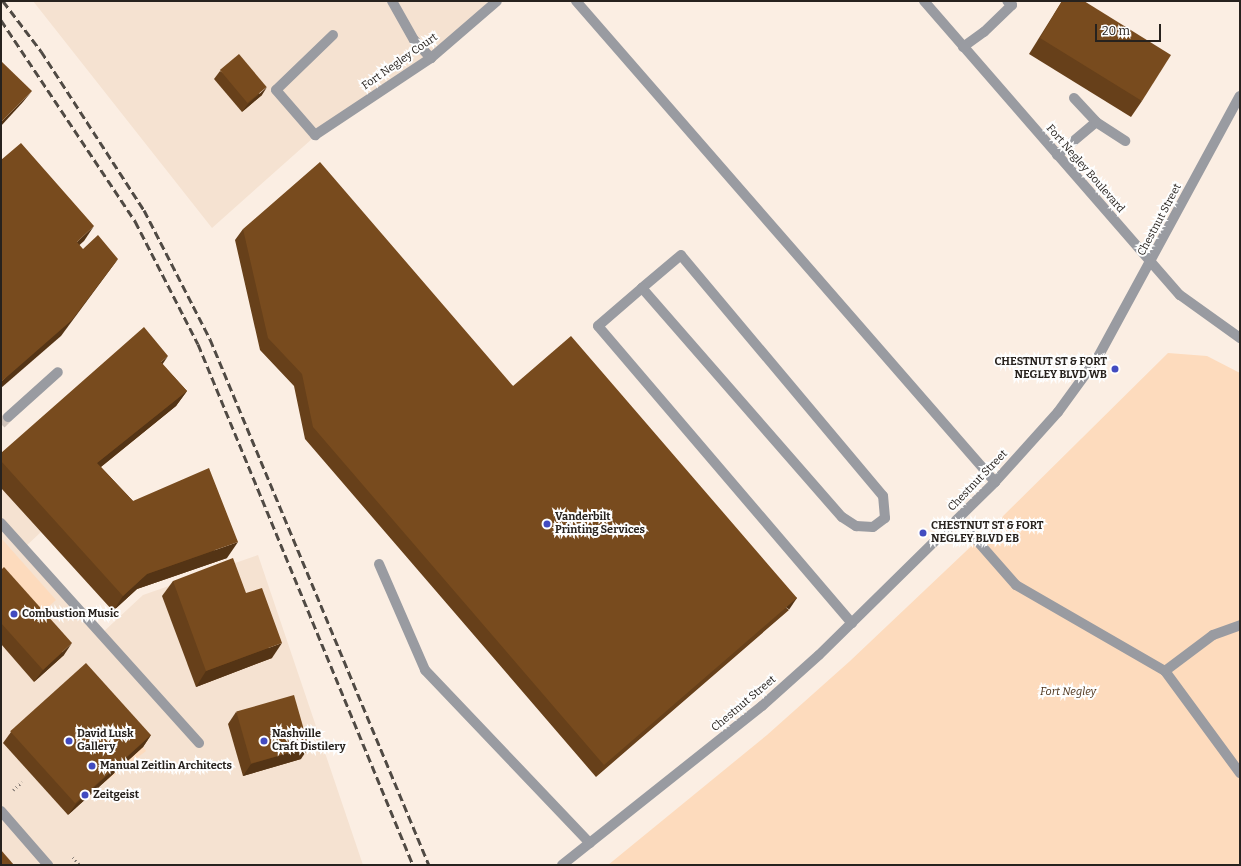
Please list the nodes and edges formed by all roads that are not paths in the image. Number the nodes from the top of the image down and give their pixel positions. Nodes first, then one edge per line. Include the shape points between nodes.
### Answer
1 (392, 1) edge
2 (497, 1) edge
3 (576, 1) edge
4 (924, 1) edge
5 (1007, 1) edge
6 (334, 35) dead end
7 (963, 47) junction
8 (431, 58) junction
9 (1240, 96) edge
10 (1074, 98) dead end
11 (1096, 122) junction
12 (1125, 141) dead end
13 (1057, 155) junction
14 (1150, 262) junction
15 (642, 288) junction
16 (1240, 338) edge
17 (58, 372) dead end
18 (8, 417) tunnel mouth
19 (995, 482) junction
20 (958, 519) junction
21 (1, 523) edge
22 (379, 564) dead end
23 (852, 623) junction
24 (1240, 625) edge
25 (1165, 671) junction
26 (199, 743) dead end
27 (1240, 773) edge
28 (1, 811) edge
29 (590, 843) junction
30 (48, 865) edge
31 (562, 865) edge

1 - 8 street via 414,40
2 - 8 street, Fort Negley Court
3 - 19 street
4 - 7 street, Fort Negley Boulevard
5 - 7 street via 1012,5 984,32
6 - 8 street, Fort Negley Court via 276,90 315,135
7 - 13 street, Fort Negley Boulevard
9 - 14 street, Chestnut Street
10 - 11 street
11 - 12 street
11 - 13 street
13 - 14 street, Fort Negley Boulevard
14 - 16 street, Fort Negley Boulevard via 1180,295
14 - 19 street, Chestnut Street via 1098,358 1058,412
15 - 15 street via 681,256 883,496 886,518 873,527 856,526 842,517
15 - 23 street via 598,326
17 - 18 street
19 - 20 street, Chestnut Street
20 - 23 street, Chestnut Street
20 - 25 street via 1016,585
21 - 26 street
22 - 29 street via 425,670
23 - 29 street, Chestnut Street via 762,706
24 - 25 street via 1213,636
25 - 27 street
28 - 30 street
29 - 31 street, Chestnut Street

